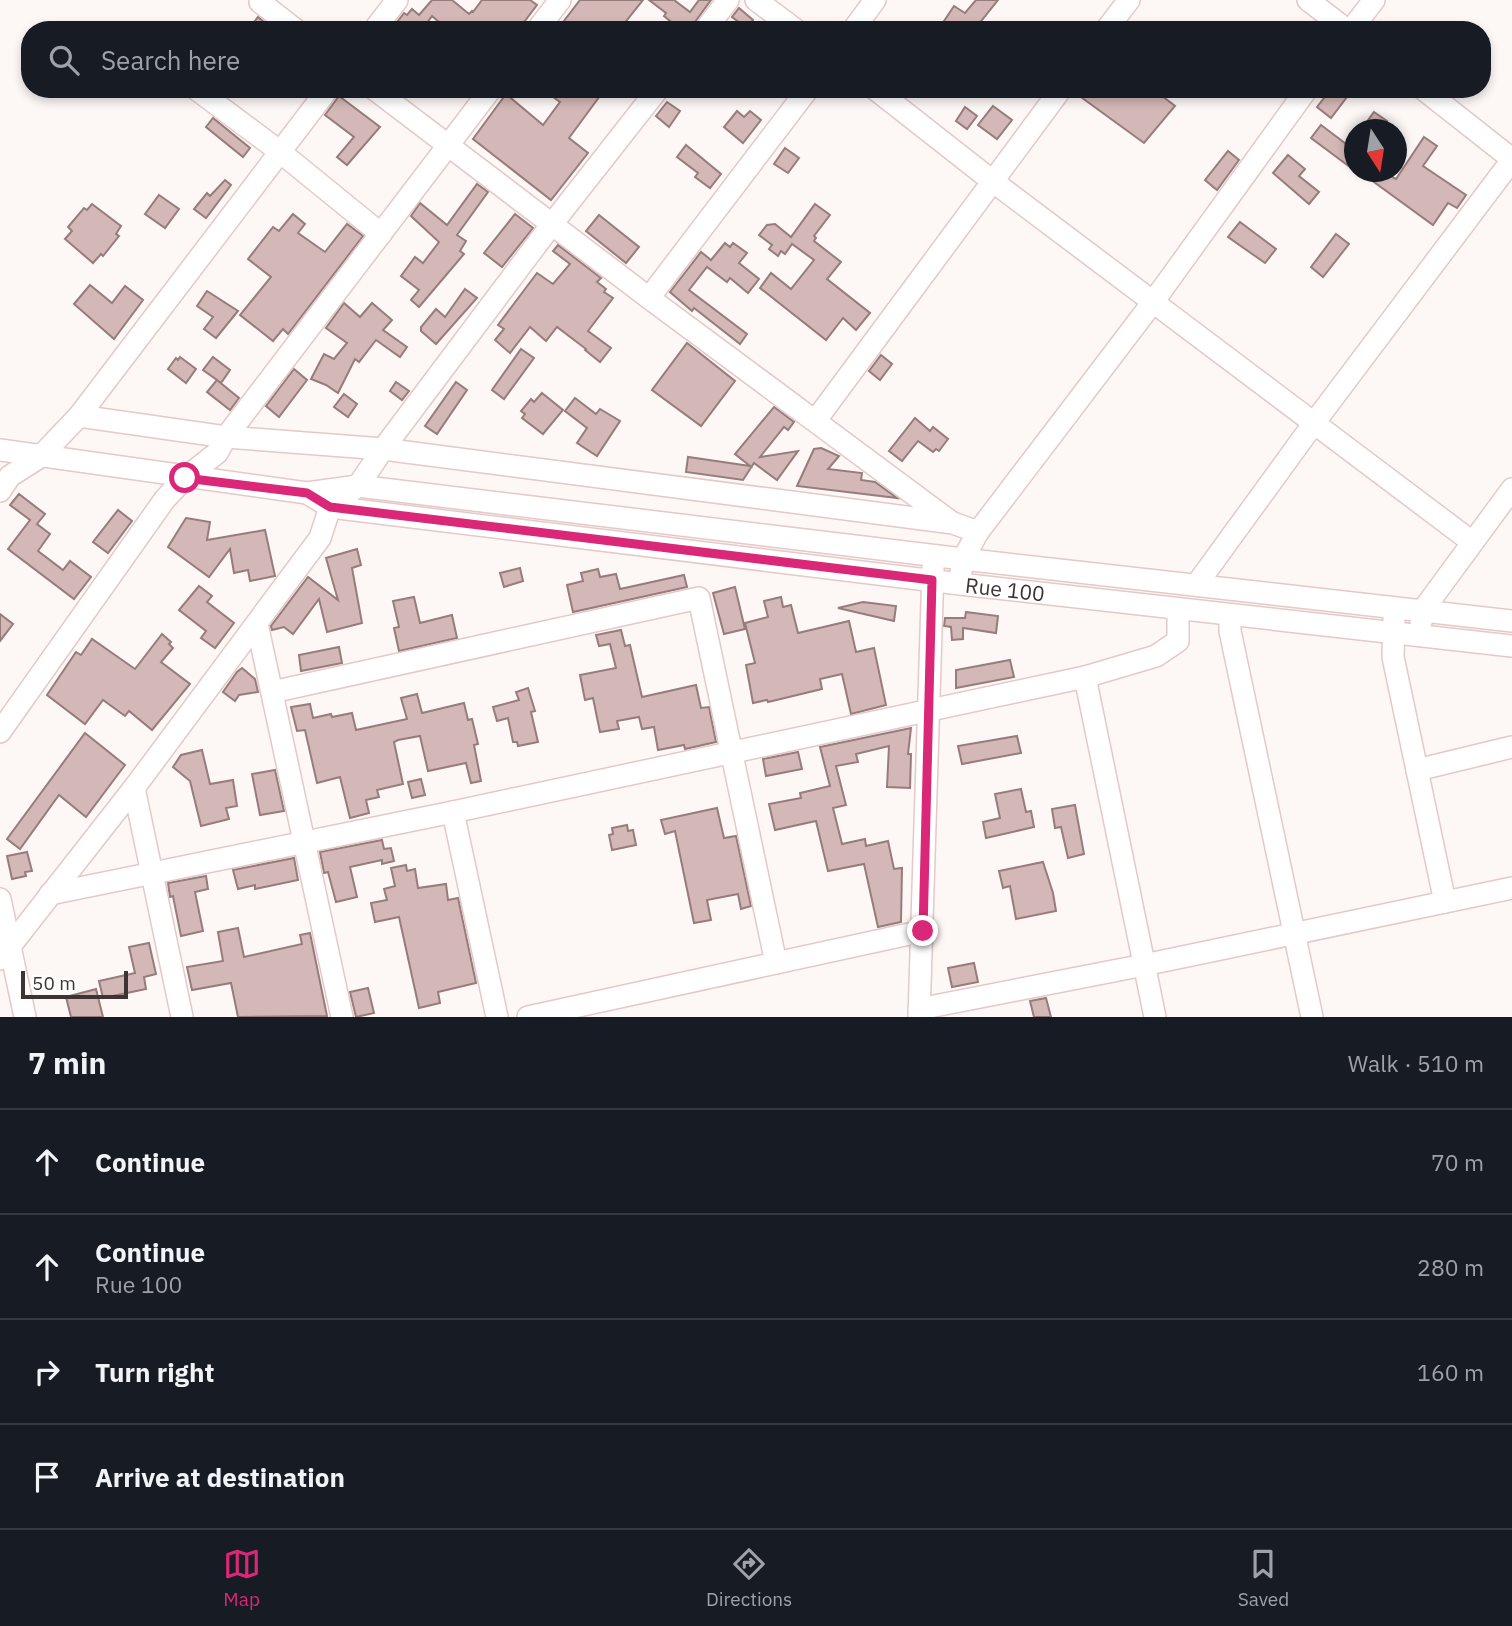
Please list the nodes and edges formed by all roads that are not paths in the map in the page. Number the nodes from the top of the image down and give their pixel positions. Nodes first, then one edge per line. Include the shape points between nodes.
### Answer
1 (397, 0) edge
2 (561, 0) edge
3 (728, 0) edge
4 (756, 0) edge
5 (875, 0) edge
6 (1129, 0) edge
7 (1308, 0) edge
8 (1374, 0) edge
9 (260, 2) dead end
10 (284, 21) edge
11 (381, 21) edge
12 (544, 21) edge
13 (712, 21) edge
14 (784, 21) edge
15 (860, 21) edge
16 (1113, 21) edge
17 (1337, 21) edge
18 (1356, 21) edge
19 (208, 98) edge
20 (321, 98) edge
21 (386, 98) edge
22 (484, 98) edge
23 (651, 98) edge
24 (801, 98) edge
25 (886, 98) edge
26 (1054, 98) edge
27 (1300, 98) edge
28 (1434, 98) edge
29 (448, 145) junction
30 (279, 151) junction
31 (1512, 159) edge
32 (991, 180) junction
33 (552, 223) junction
34 (381, 234) junction
35 (649, 298) junction
36 (1153, 302) junction
37 (79, 416) junction
38 (816, 420) junction
39 (1314, 423) junction
40 (226, 437) junction
41 (383, 449) junction
42 (0, 450) edge
43 (40, 457) junction
44 (185, 478) junction
45 (358, 486) junction
46 (1512, 489) edge
47 (0, 491) edge
48 (307, 493) junction
49 (330, 507) junction
50 (953, 523) junction
51 (978, 532) junction
52 (1472, 542) junction
53 (934, 555) junction
54 (963, 559) junction
55 (932, 580) junction
56 (960, 584) junction
57 (1197, 584) junction
58 (1395, 606) junction
59 (1178, 609) junction
60 (1423, 610) junction
61 (1230, 615) junction
62 (1512, 621) edge
63 (257, 624) junction
64 (1393, 632) junction
65 (1420, 635) junction
66 (1512, 646) edge
67 (1084, 677) junction
68 (272, 692) junction
69 (928, 709) junction
70 (0, 732) edge
71 (1512, 747) edge
72 (732, 751) junction
73 (1417, 770) junction
74 (134, 788) junction
75 (453, 812) junction
76 (304, 842) junction
77 (151, 873) junction
78 (1512, 888) edge
79 (50, 894) junction
80 (0, 900) edge
81 (1445, 902) junction
82 (923, 931) junction
83 (1294, 933) junction
84 (5, 953) edge
85 (776, 963) junction
86 (1144, 965) junction
87 (919, 1013) edge
88 (25, 1017) edge
89 (182, 1017) edge
90 (342, 1017) edge
91 (497, 1017) edge
92 (528, 1017) edge
93 (1156, 1017) edge
94 (1312, 1017) edge

1 - 11 street
2 - 12 street
3 - 13 street
4 - 14 street
5 - 15 street
6 - 16 street
7 - 17 street
8 - 18 street
9 - 10 street
19 - 30 street
20 - 30 street
21 - 29 street
22 - 29 street
23 - 33 street
24 - 35 street
25 - 32 street
26 - 32 street
27 - 36 street
28 - 31 street
29 - 33 street
29 - 34 street
30 - 34 street
30 - 37 street
31 - 39 street
32 - 36 street
32 - 38 street
33 - 35 street
33 - 41 street
34 - 40 street
35 - 38 street
36 - 39 street
36 - 51 street
37 - 40 street
37 - 43 street
38 - 50 street
39 - 52 street
39 - 57 street
40 - 41 street
40 - 44 street via 216,453
41 - 45 street
41 - 50 street
42 - 43 street
43 - 44 street
43 - 47 street via 10,476
44 - 48 street
44 - 70 street via 165,499
45 - 48 street
45 - 49 street
45 - 53 street
46 - 52 street
48 - 49 street
49 - 55 street, Rue 100
49 - 63 street via 320,538
50 - 51 street
51 - 54 street
52 - 60 street
53 - 54 street
53 - 55 street
54 - 56 street
54 - 57 street
55 - 56 street, Rue 100
55 - 69 street
56 - 59 street, Rue 100
57 - 58 street
58 - 60 street
58 - 64 street
59 - 61 street, Rue 100
59 - 67 street via 1178,641 1156,656
60 - 62 street
60 - 65 street
61 - 64 street, Rue 100
61 - 83 street
63 - 68 street
63 - 74 street
64 - 65 street, Rue 100
64 - 73 street via 1393,657
65 - 66 street, Rue 100
67 - 69 street
67 - 86 street
68 - 72 street via 699,598
68 - 76 street
69 - 72 street
69 - 82 street
71 - 73 street
72 - 75 street
72 - 85 street
73 - 81 street
74 - 77 street
74 - 79 street
75 - 76 street
75 - 91 street
76 - 77 street
76 - 90 street
77 - 79 street
77 - 89 street
78 - 81 street
79 - 84 street
80 - 84 street
81 - 83 street
82 - 85 street
82 - 87 street
83 - 86 street
83 - 94 street
84 - 88 street
85 - 92 street
86 - 87 street
86 - 93 street

